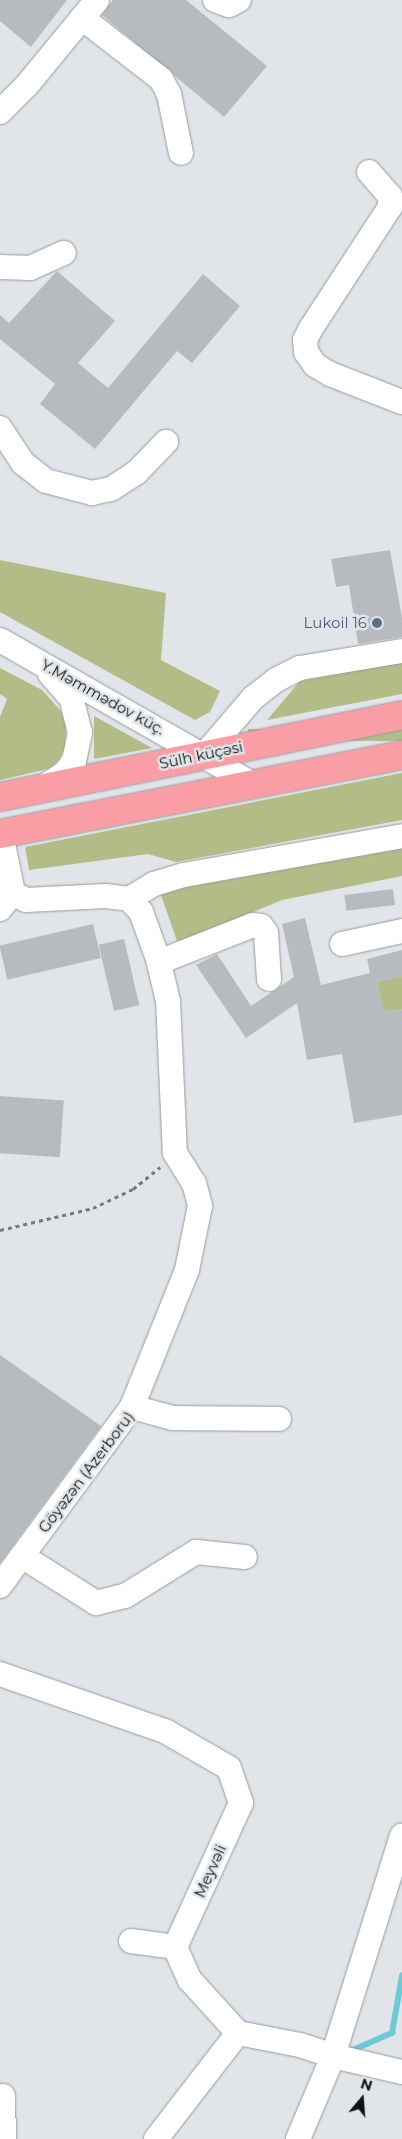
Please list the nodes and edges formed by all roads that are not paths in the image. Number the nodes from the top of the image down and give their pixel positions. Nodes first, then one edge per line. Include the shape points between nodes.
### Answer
1 (216, 0) edge
2 (239, 0) edge
3 (90, 9) edge
4 (0, 112) edge
5 (181, 152) dead end
6 (369, 172) dead end
7 (64, 253) dead end
8 (0, 267) edge
9 (402, 402) edge
10 (0, 428) edge
11 (166, 442) dead end
12 (0, 640) edge
13 (402, 651) edge
14 (28, 655) junction
15 (402, 715) edge
16 (205, 754) junction
17 (402, 755) edge
18 (252, 784) junction
19 (39, 790) junction
20 (0, 797) edge
21 (1, 834) edge
22 (402, 836) edge
23 (129, 899) junction
24 (7, 901) edge
25 (402, 931) edge
26 (342, 944) dead end
27 (159, 962) junction
28 (269, 979) dead end
29 (132, 1408) junction
30 (279, 1419) dead end
31 (22, 1556) junction
32 (245, 1557) dead end
33 (0, 1586) edge
34 (0, 1674) edge
35 (402, 1836) edge
36 (131, 1940) dead end
37 (175, 1947) junction
38 (238, 2033) junction
39 (333, 2056) junction
40 (402, 2072) edge
41 (3, 2096) dead end
42 (4, 2139) edge
43 (156, 2139) edge
44 (298, 2139) edge

1 - 2 street via 230,5
3 - 4 street
3 - 5 street via 161,79 169,94
6 - 9 street via 390,196 390,207 311,328 305,340 306,352 315,365 330,374
7 - 8 street via 30,268
10 - 11 street via 23,463 46,482 92,493 111,489 138,472
12 - 14 street, Y.Məmmədov küç.
13 - 16 street via 300,668 276,680 253,698
14 - 16 street, Y.Məmmədov küç.
14 - 19 street via 71,698 80,733 79,748 65,773
15 - 16 highway, Sülh küçəsi
16 - 18 street, Y.Məmmədov küç.
16 - 19 highway, Sülh küçəsi
17 - 18 highway
18 - 21 highway
19 - 20 highway, Sülh küçəsi
21 - 24 street
22 - 23 street via 184,875 154,884
23 - 24 street via 106,896
23 - 27 street via 141,912
25 - 26 street
27 - 28 street via 253,925 261,926 266,933
27 - 29 street via 168,1001 175,1153 194,1183 200,1206 186,1270
29 - 30 street, Göyəzən (Azerboru) via 173,1418
29 - 31 street, Göyəzən (Azerboru)
31 - 32 street via 96,1603 126,1596 196,1552
31 - 33 street, Göyəzən (Azerboru)
34 - 37 street, Meyvəli via 165,1731 229,1768 241,1803
35 - 39 street
36 - 37 street
37 - 38 street via 190,1980
38 - 39 street via 300,2044
38 - 43 street
39 - 40 street
39 - 44 street
41 - 42 street

